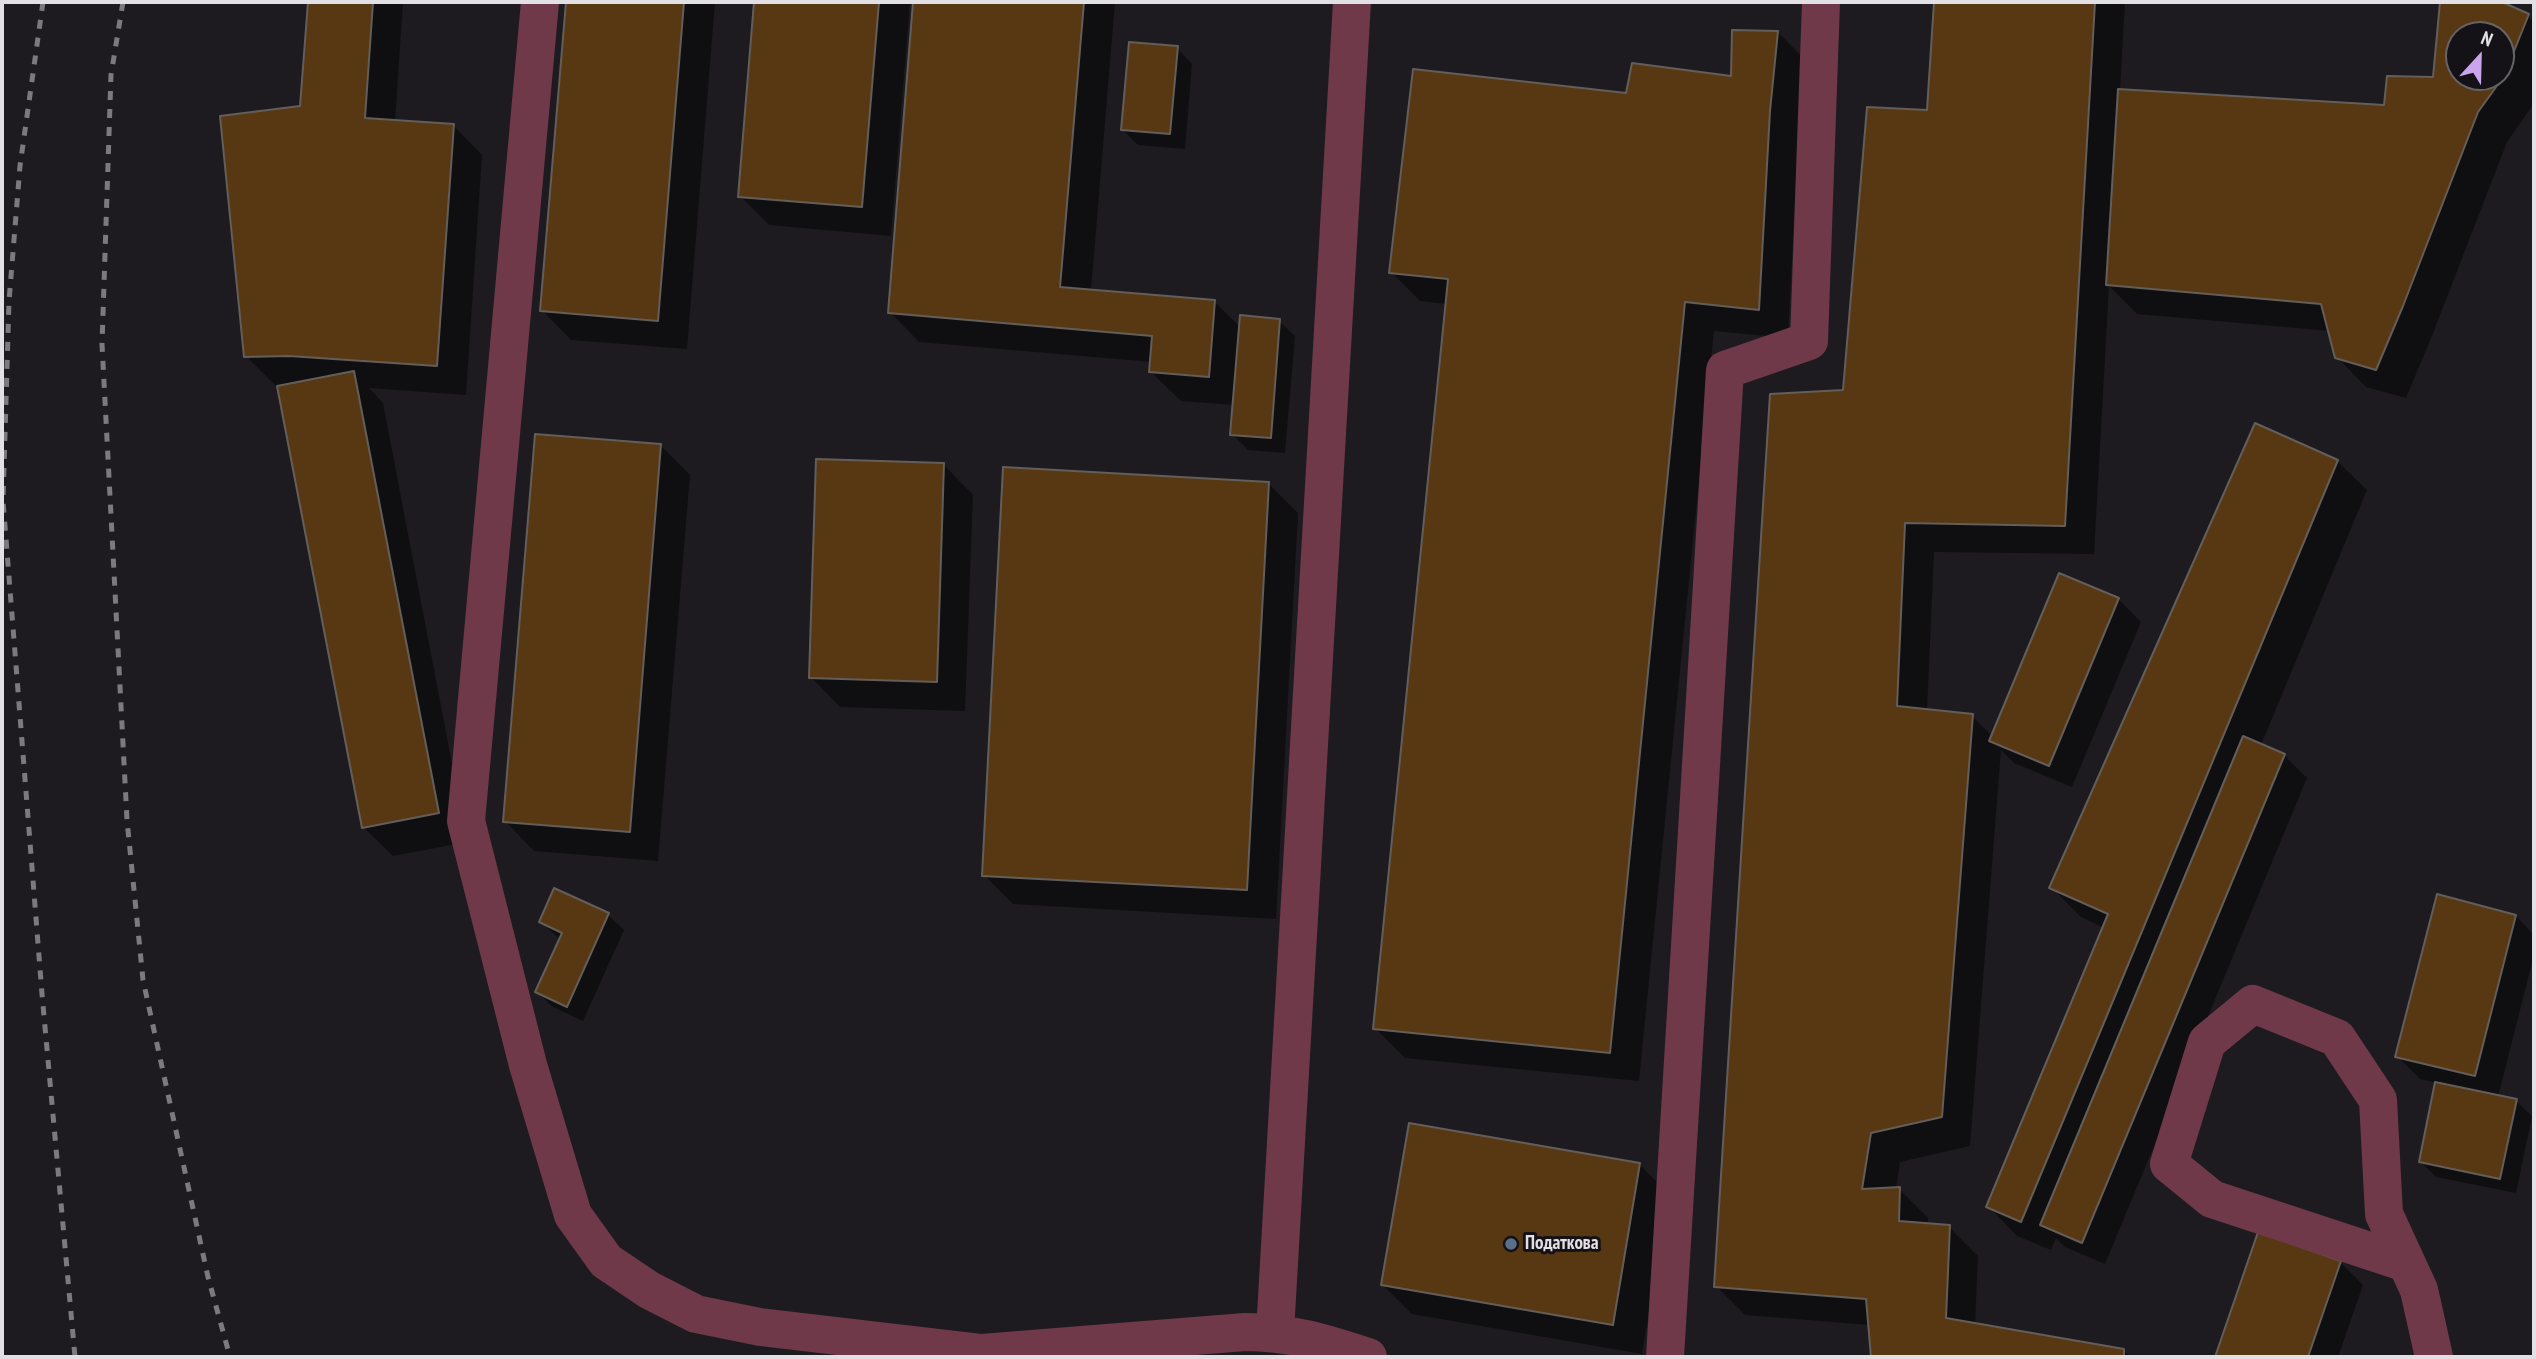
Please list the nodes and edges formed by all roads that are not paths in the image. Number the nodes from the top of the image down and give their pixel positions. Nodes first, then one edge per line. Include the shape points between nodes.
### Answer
1 (540, 2) edge
2 (1352, 2) edge
3 (1821, 2) edge
4 (2406, 1263) junction
5 (1275, 1332) junction
6 (1368, 1357) edge
7 (1665, 1357) edge
8 (2434, 1357) edge

1 - 5 lane via 466,821 528,1065 573,1215 606,1262 649,1290 696,1314 760,1327 982,1353
2 - 5 lane
3 - 7 lane via 1809,341 1725,370
4 - 4 lane via 2384,1214 2378,1100 2337,1038 2253,1004 2207,1042 2169,1164 2212,1199
4 - 8 lane via 2418,1290
5 - 6 lane

